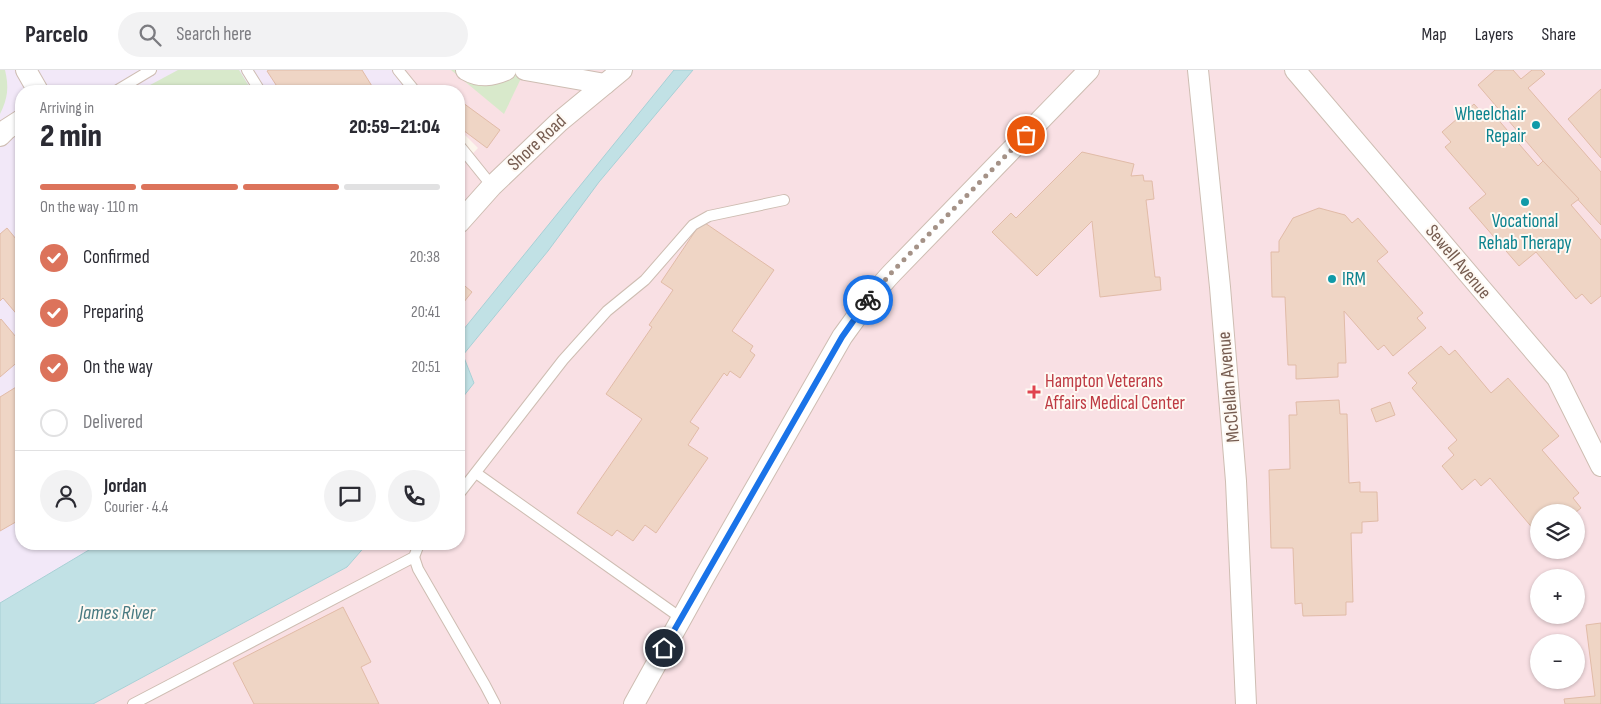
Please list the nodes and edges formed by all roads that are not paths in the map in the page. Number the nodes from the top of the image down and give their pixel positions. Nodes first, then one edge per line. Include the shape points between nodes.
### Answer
1 (26, 70) edge
2 (151, 70) edge
3 (247, 70) edge
4 (398, 70) edge
5 (466, 70) edge
6 (506, 70) edge
7 (525, 70) edge
8 (622, 70) edge
9 (1089, 70) edge
10 (1198, 70) edge
11 (1295, 70) edge
12 (605, 84) junction
13 (35, 85) edge
14 (126, 85) edge
15 (256, 85) edge
16 (410, 85) edge
17 (15, 124) edge
18 (0, 136) edge
19 (465, 152) edge
20 (492, 186) junction
21 (784, 200) dead end
22 (465, 216) edge
23 (1601, 466) edge
24 (476, 473) junction
25 (465, 487) edge
26 (417, 550) edge
27 (414, 557) junction
28 (681, 618) junction
29 (134, 704) edge
30 (495, 704) edge
31 (634, 704) edge
32 (1246, 704) edge

1 - 13 street
2 - 14 lane
3 - 15 lane
4 - 16 lane
5 - 6 street via 483,76
7 - 12 street
8 - 12 street, Shore Road
9 - 28 street via 876,290 842,337
10 - 32 street, McClellan Avenue via 1236,481
11 - 23 street, Sewell Avenue via 1557,378
12 - 20 street, Shore Road via 559,122
17 - 18 street
19 - 20 lane
20 - 22 street, Shore Road
21 - 24 lane via 709,216 694,226 645,280 607,311 563,360
24 - 25 lane
24 - 28 lane
26 - 27 lane
27 - 29 lane
27 - 30 lane
28 - 31 street

